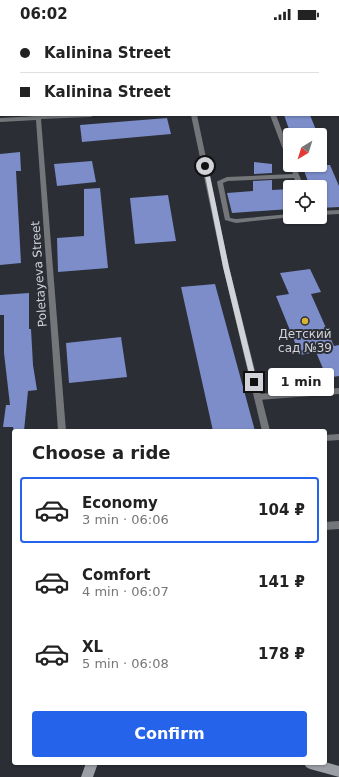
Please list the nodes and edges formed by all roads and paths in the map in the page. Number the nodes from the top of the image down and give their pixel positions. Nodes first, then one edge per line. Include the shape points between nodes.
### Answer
1 (64, 116) edge
2 (194, 116) edge
3 (273, 116) edge
4 (38, 117) edge
5 (0, 120) edge
6 (283, 141) edge
7 (295, 172) edge
8 (296, 176) junction
9 (298, 180) edge
10 (339, 212) edge
11 (327, 213) edge
12 (283, 217) edge
13 (339, 391) edge
14 (258, 397) junction
15 (62, 429) edge
16 (266, 429) edge
17 (339, 436) edge
18 (327, 438) edge
19 (339, 525) edge
20 (327, 526) edge
21 (91, 765) edge
22 (316, 765) edge
23 (339, 772) edge
24 (87, 777) edge

1 - 4 street
2 - 14 street via 226,267
3 - 6 street
4 - 5 street
4 - 15 street, Poletayeva Street
7 - 8 street
8 - 9 street
8 - 12 street via 227,179 220,182 227,219 236,221
10 - 11 street
13 - 14 street
14 - 16 street
17 - 18 street
19 - 20 street
21 - 24 main road
22 - 23 main road

